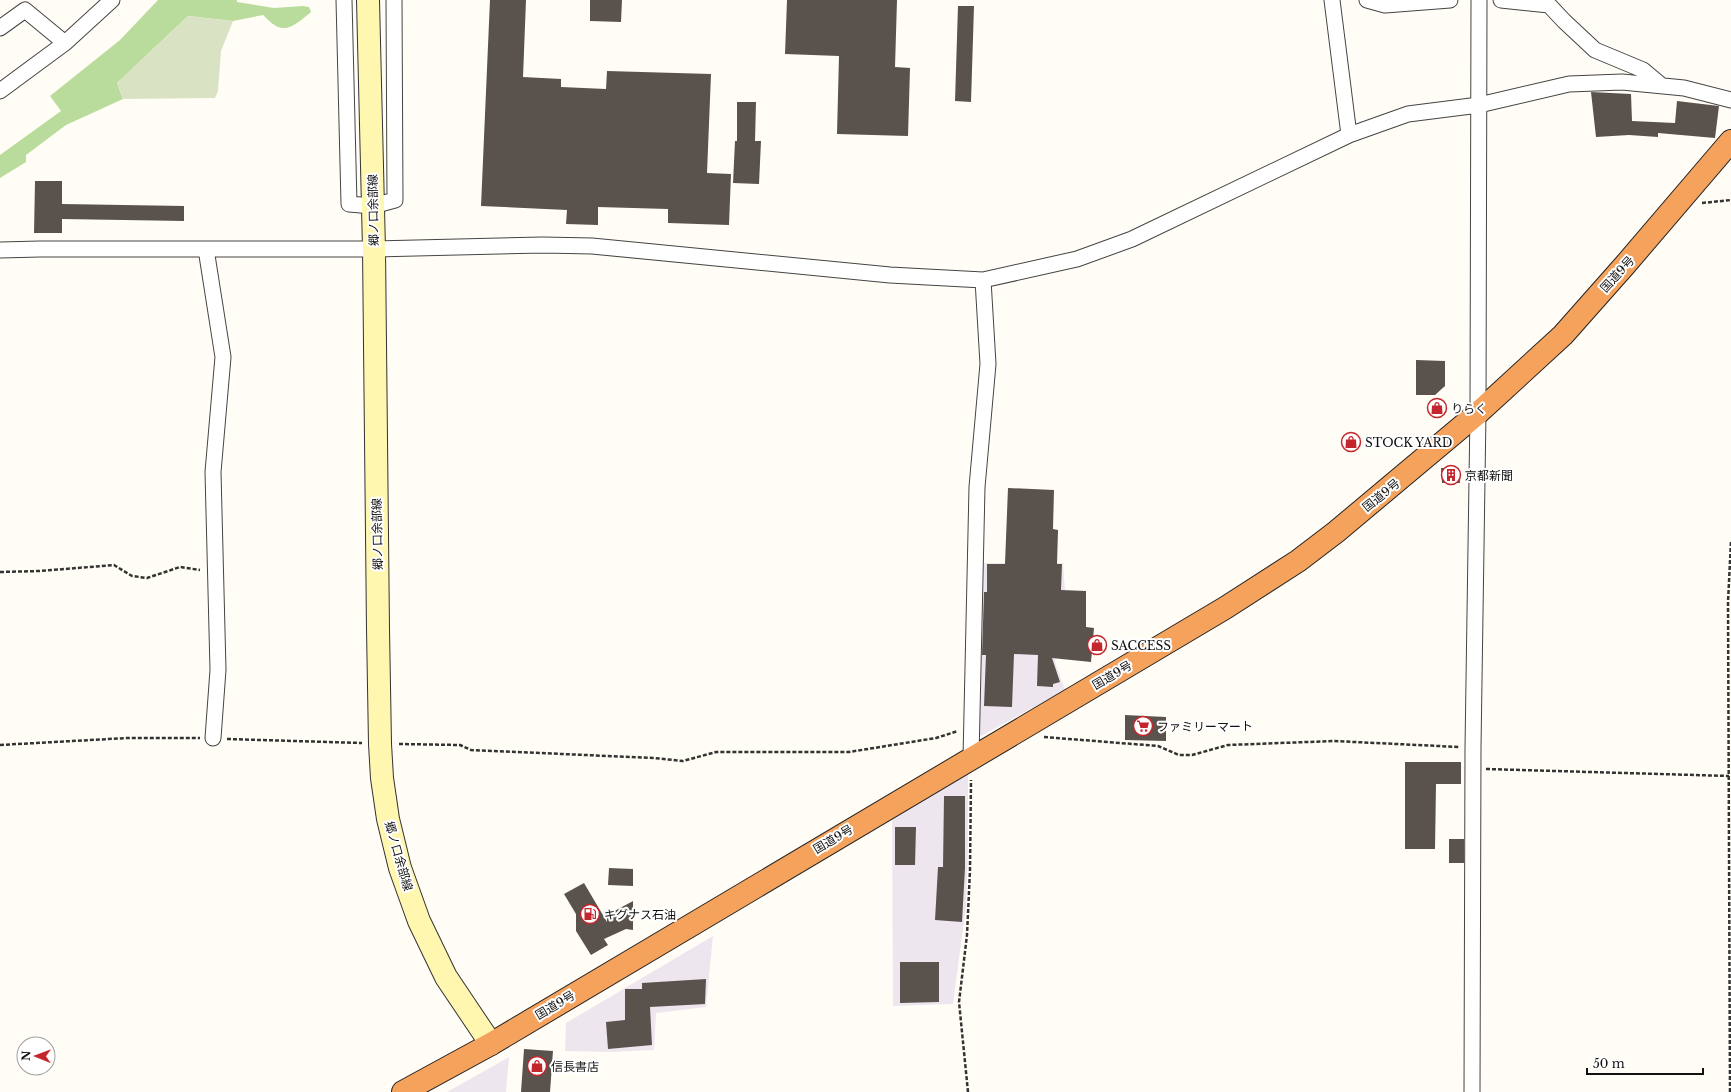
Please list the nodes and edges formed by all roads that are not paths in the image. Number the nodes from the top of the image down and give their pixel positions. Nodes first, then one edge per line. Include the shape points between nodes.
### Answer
1 (112, 0) edge
2 (344, 0) edge
3 (368, 0) edge
4 (394, 0) edge
5 (1332, 0) edge
6 (1367, 0) edge
7 (1450, 0) edge
8 (1479, 0) edge
9 (1501, 0) edge
10 (29, 5) edge
11 (0, 28) edge
12 (65, 43) junction
13 (1660, 85) junction
14 (0, 92) edge
15 (1731, 100) edge
16 (1479, 105) junction
17 (1349, 135) junction
18 (1731, 141) edge
19 (373, 206) junction
20 (206, 249) junction
21 (374, 249) junction
22 (0, 250) edge
23 (983, 280) junction
24 (1478, 414) junction
25 (213, 738) road end
26 (971, 758) junction
27 (491, 1044) junction
28 (403, 1092) edge
29 (1472, 1092) edge

1 - 12 street
2 - 19 street via 349,204
3 - 19 main road, 郷ノ口余部線
4 - 19 street via 395,200
5 - 17 street
6 - 7 street via 1385,5
8 - 16 street
9 - 13 street via 1549,5 1594,50 1643,70
10 - 11 street
10 - 12 street
12 - 14 street
13 - 15 street via 1684,88
13 - 16 street via 1622,82 1569,84
16 - 17 street via 1408,114
16 - 24 street
17 - 23 street via 1132,239 1077,259
18 - 24 highway, 国道9号 via 1563,335
19 - 21 main road, 郷ノ口余部線
20 - 21 street
20 - 22 street
20 - 25 street via 222,357 213,472 218,670
21 - 23 street via 592,246 890,275
21 - 27 main road, 郷ノ口余部線 via 380,744 388,819 400,868 419,921 446,977
23 - 26 street via 988,364 977,487
24 - 26 highway, 国道9号 via 1298,561 1225,608
24 - 29 street via 1473,748
26 - 27 highway, 国道9号
27 - 28 highway, 国道9号

